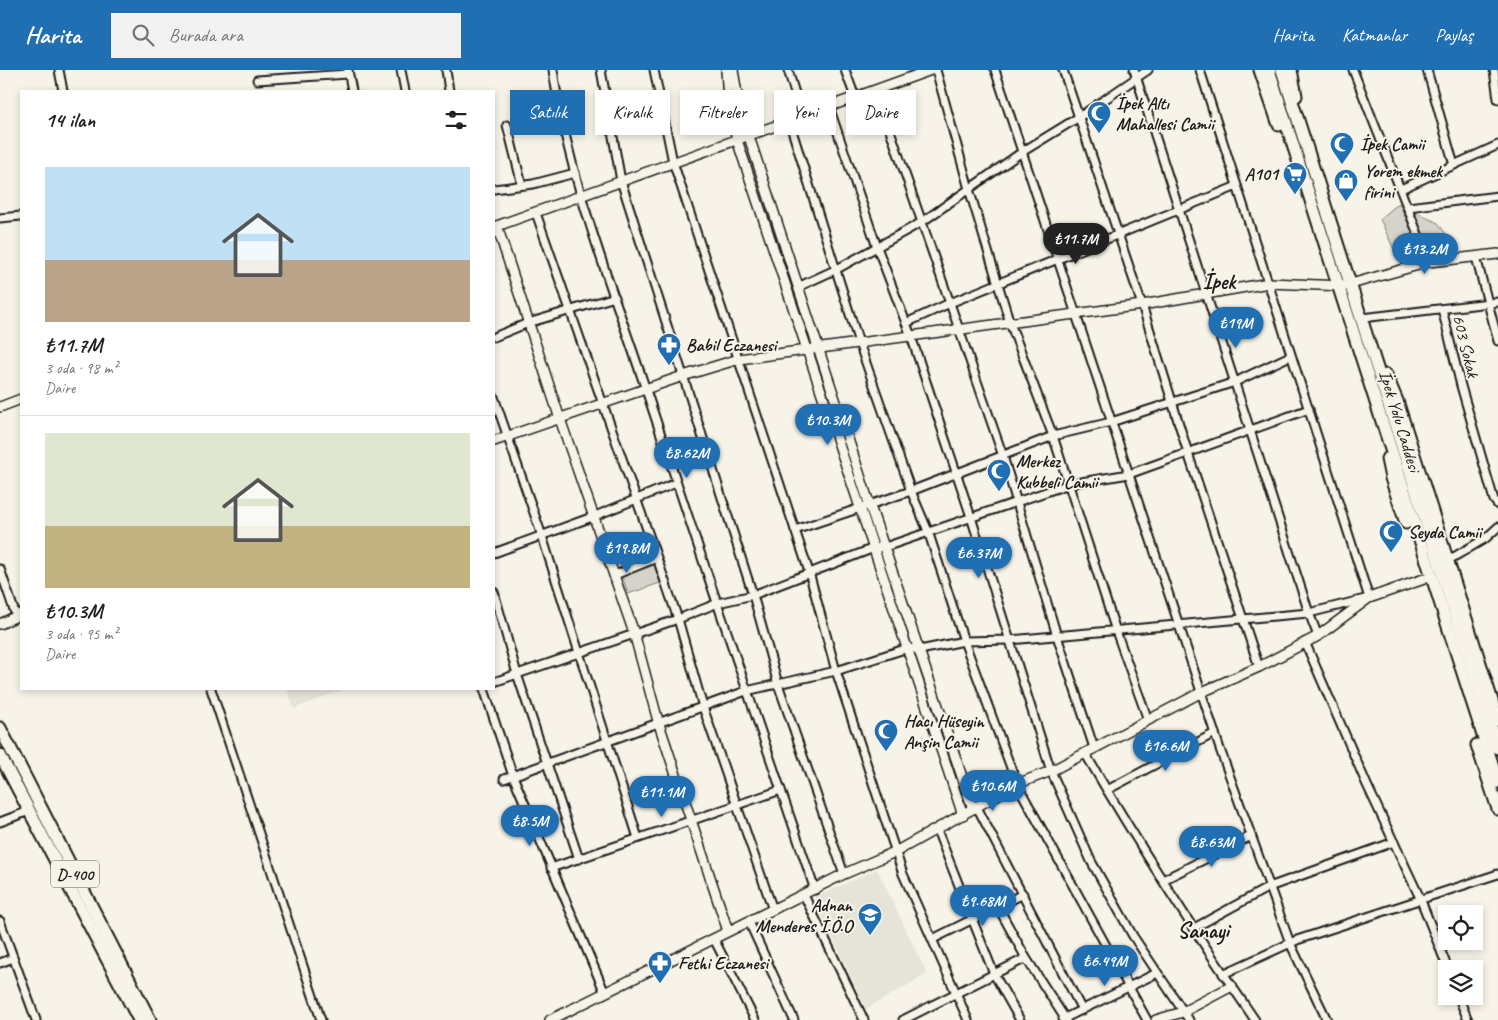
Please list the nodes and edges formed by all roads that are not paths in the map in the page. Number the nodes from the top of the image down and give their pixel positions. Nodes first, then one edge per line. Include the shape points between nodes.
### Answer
1 (59, 70) edge
2 (401, 70) edge
3 (446, 70) edge
4 (552, 70) edge
5 (601, 70) edge
6 (654, 70) edge
7 (726, 70) edge
8 (733, 70) edge
9 (788, 70) edge
10 (845, 70) edge
11 (931, 70) edge
12 (936, 70) edge
13 (995, 70) edge
14 (1063, 70) edge
15 (1134, 70) edge
16 (1148, 70) edge
17 (1200, 70) edge
18 (1260, 70) edge
19 (1269, 70) edge
20 (1282, 70) edge
21 (1291, 70) edge
22 (1353, 70) edge
23 (1427, 70) edge
24 (1494, 70) edge
25 (348, 72) edge
26 (1137, 79) junction
27 (257, 80) dead end
28 (63, 90) edge
29 (352, 90) edge
30 (405, 90) edge
31 (449, 90) edge
32 (794, 90) edge
33 (853, 90) edge
34 (876, 90) edge
35 (1498, 99) edge
36 (1079, 118) junction
37 (507, 125) dead end
38 (774, 127) edge
39 (836, 127) edge
40 (794, 135) edge
41 (892, 135) edge
42 (1302, 135) junction
43 (749, 136) junction
44 (737, 140) junction
45 (1498, 145) edge
46 (1022, 152) junction
47 (673, 162) junction
48 (1454, 165) junction
49 (575, 173) junction
50 (621, 181) junction
51 (522, 185) junction
52 (1238, 186) junction
53 (495, 188) edge
54 (969, 189) junction
55 (1401, 190) junction
56 (583, 195) junction
57 (1498, 196) edge
58 (1408, 207) junction
59 (1314, 209) junction
60 (1179, 210) junction
61 (536, 213) junction
62 (20, 216) edge
63 (0, 218) edge
64 (922, 222) junction
65 (495, 227) edge
66 (1119, 235) junction
67 (877, 247) junction
68 (1498, 254) edge
69 (1476, 257) junction
70 (1058, 261) junction
71 (1429, 262) junction
72 (837, 269) junction
73 (998, 283) junction
74 (1269, 283) junction
75 (1345, 285) junction
76 (800, 286) junction
77 (1206, 294) junction
78 (615, 297) junction
79 (950, 302) junction
80 (1498, 302) edge
81 (1487, 304) junction
82 (1142, 305) junction
83 (1442, 309) junction
84 (572, 310) junction
85 (1076, 314) junction
86 (1362, 318) junction
87 (528, 323) junction
88 (906, 323) junction
89 (1010, 323) junction
90 (959, 330) junction
91 (911, 336) junction
92 (495, 337) edge
93 (1498, 341) edge
94 (859, 343) junction
95 (819, 348) junction
96 (808, 350) junction
97 (1290, 356) junction
98 (739, 359) junction
99 (683, 376) junction
100 (1235, 382) junction
101 (645, 389) junction
102 (20, 399) edge
103 (495, 400) edge
104 (1171, 401) junction
105 (602, 404) junction
106 (0, 407) edge
107 (1309, 408) junction
108 (1379, 410) junction
109 (560, 419) junction
110 (1111, 422) junction
111 (1251, 430) junction
112 (506, 435) junction
113 (1053, 436) junction
114 (495, 440) edge
115 (1188, 453) junction
116 (1003, 456) junction
117 (956, 474) junction
118 (1129, 474) junction
119 (676, 483) junction
120 (1069, 484) junction
121 (911, 491) junction
122 (638, 500) junction
123 (1017, 502) junction
124 (865, 505) junction
125 (1498, 505) edge
126 (595, 516) junction
127 (971, 517) junction
128 (1498, 527) edge
129 (795, 530) junction
130 (928, 530) junction
131 (542, 536) junction
132 (885, 546) junction
133 (874, 548) junction
134 (495, 553) edge
135 (657, 558) junction
136 (1447, 561) junction
137 (0, 569) edge
138 (809, 572) junction
139 (615, 575) junction
140 (1424, 579) junction
141 (753, 595) junction
142 (495, 596) edge
143 (1369, 598) junction
144 (718, 603) junction
145 (1308, 613) junction
146 (18, 615) edge
147 (678, 619) junction
148 (1243, 619) junction
149 (0, 624) edge
150 (1180, 626) junction
151 (1116, 631) junction
152 (634, 632) junction
153 (1057, 636) junction
154 (1318, 636) junction
155 (1010, 640) junction
156 (964, 641) junction
157 (1305, 642) junction
158 (908, 648) junction
159 (920, 650) junction
160 (578, 654) junction
161 (1259, 667) junction
162 (836, 670) junction
163 (517, 674) junction
164 (495, 682) edge
165 (778, 684) junction
166 (211, 690) edge
167 (484, 690) edge
168 (746, 691) junction
169 (1202, 692) junction
170 (703, 708) junction
171 (1148, 720) junction
172 (1498, 720) edge
173 (658, 721) junction
174 (0, 728) edge
175 (1215, 734) junction
176 (608, 741) junction
177 (1498, 748) edge
178 (1090, 751) junction
179 (0, 755) edge
180 (546, 764) junction
181 (1051, 771) junction
182 (513, 776) junction
183 (504, 779) dead end
184 (1498, 782) edge
185 (1017, 784) junction
186 (781, 790) junction
187 (1107, 790) junction
188 (736, 806) junction
189 (975, 808) junction
190 (1498, 809) edge
191 (30, 811) junction
192 (963, 815) junction
193 (691, 820) junction
194 (0, 822) edge
195 (937, 830) junction
196 (1251, 836) junction
197 (638, 838) junction
198 (1394, 842) junction
199 (897, 851) junction
200 (579, 859) junction
201 (551, 868) junction
202 (844, 874) junction
203 (1498, 874) edge
204 (1163, 880) junction
205 (1269, 887) junction
206 (815, 890) junction
207 (1023, 894) junction
208 (804, 895) junction
209 (1420, 898) junction
210 (998, 907) junction
211 (773, 910) junction
212 (973, 920) junction
213 (0, 921) edge
214 (749, 922) junction
215 (1194, 928) junction
216 (728, 931) junction
217 (714, 939) junction
218 (933, 939) junction
219 (1290, 943) junction
220 (14, 958) junction
221 (1026, 958) junction
222 (1444, 960) edge
223 (0, 963) edge
224 (1157, 973) junction
225 (994, 974) junction
226 (1223, 974) junction
227 (1232, 986) junction
228 (1128, 987) junction
229 (956, 991) junction
230 (605, 993) junction
231 (1462, 1005) edge
232 (1082, 1010) junction
233 (1183, 1012) junction
234 (1065, 1019) edge
235 (36, 1020) edge
236 (139, 1020) edge
237 (150, 1020) edge
238 (322, 1020) edge
239 (550, 1020) edge
240 (755, 1020) edge
241 (794, 1020) edge
242 (864, 1020) edge
243 (903, 1020) edge
244 (968, 1020) edge
245 (1020, 1020) edge
246 (1147, 1020) edge
247 (1156, 1020) edge
248 (1189, 1020) edge
249 (1255, 1020) edge
250 (1327, 1020) edge
251 (1468, 1020) edge

1 - 28 street
2 - 30 street
3 - 31 street
4 - 49 street
5 - 50 street
6 - 47 street
7 - 44 street via 728,100
8 - 43 street via 739,106
9 - 32 street
10 - 33 street
11 - 34 street
12 - 54 street
13 - 46 street
14 - 36 street
15 - 26 street
16 - 26 street
17 - 52 street
18 - 59 highway via 1292,167
19 - 59 highway, İpek Yolu Caddesi
20 - 42 highway, İpek Yolu Caddesi
21 - 42 highway
22 - 55 street
23 - 48 street
24 - 35 street
25 - 27 street
25 - 29 street
26 - 36 street
26 - 60 street
36 - 46 street
36 - 66 street
37 - 51 street
38 - 43 street
39 - 67 street
40 - 72 street
41 - 64 street
42 - 75 highway, İpek Yolu Caddesi
43 - 44 street
43 - 76 street
44 - 47 street
44 - 96 street
45 - 48 street
46 - 54 street
46 - 70 street
47 - 50 street
47 - 98 street
48 - 55 street
49 - 51 street
49 - 56 street
50 - 56 street
50 - 99 street
51 - 53 street
52 - 60 street
52 - 74 street
54 - 64 street
54 - 73 street
55 - 58 street
56 - 61 street
56 - 78 street
57 - 58 street
58 - 71 street
59 - 75 highway, İpek Yolu Caddesi
60 - 66 street
60 - 77 street
61 - 65 street
61 - 84 street
62 - 63 street
64 - 67 street
64 - 79 street
65 - 87 street
66 - 70 street
66 - 82 street
67 - 72 street
67 - 88 street
68 - 69 street
69 - 71 street
69 - 81 street
70 - 73 street
70 - 85 street
71 - 75 street
72 - 76 street
72 - 94 street
73 - 79 street
73 - 89 street
74 - 75 street
74 - 77 street
74 - 97 street
75 - 86 highway, İpek Yolu Caddesi
75 - 108 highway, İpek Yolu Caddesi
76 - 95 street
77 - 82 street
77 - 100 street
78 - 84 street
78 - 101 street
79 - 88 street
79 - 90 street
80 - 81 street
81 - 83 street
81 - 93 street
82 - 85 street
82 - 104 street
83 - 86 street
83 - 125 street, 603 Sokak via 1461,386
84 - 87 street
84 - 105 street
85 - 89 street
85 - 110 street
86 - 136 highway via 1397,401
86 - 177 highway, İpek Yolu Caddesi
87 - 92 street
87 - 109 street
88 - 91 street
89 - 90 street
89 - 113 street
90 - 91 street
90 - 116 street
91 - 94 street
91 - 117 street
94 - 95 street
94 - 121 street
95 - 96 street
95 - 124 street
96 - 98 street
96 - 124 street
97 - 100 street
97 - 107 street
98 - 99 street
98 - 129 street
99 - 101 street
99 - 141 street
100 - 104 street
100 - 111 street
101 - 105 street
101 - 119 street
102 - 106 street
103 - 112 street
104 - 110 street
104 - 115 street
105 - 109 street
105 - 122 street
107 - 111 street
107 - 143 street
108 - 140 highway via 1391,478
108 - 184 highway, İpek Yolu Caddesi
109 - 112 street
109 - 126 street
110 - 113 street
110 - 118 street
111 - 115 street
111 - 145 street
112 - 114 street
112 - 131 street
113 - 116 street
113 - 120 street
115 - 118 street
115 - 148 street
116 - 117 street
116 - 123 street
117 - 121 street
117 - 127 street
118 - 120 street
118 - 150 street
119 - 122 street
119 - 144 street
120 - 123 street
120 - 151 street
121 - 124 street
121 - 130 street
122 - 126 street
122 - 135 street
123 - 127 street
123 - 153 street
124 - 129 street
124 - 132 street
124 - 133 street
126 - 131 street
126 - 139 street
127 - 130 street
127 - 155 street
128 - 136 street
129 - 138 street
130 - 132 street
130 - 156 street
131 - 134 street
131 - 160 street
132 - 133 street
132 - 159 street
133 - 138 street
133 - 158 street
135 - 139 street
135 - 147 street
136 - 172 highway
137 - 146 street
138 - 141 street
138 - 162 street
139 - 152 street
140 - 143 street
140 - 190 highway
141 - 144 street
141 - 165 street
142 - 163 street
143 - 145 street
143 - 154 street
144 - 147 street
144 - 168 street
145 - 148 street
145 - 154 street
146 - 149 street
147 - 152 street
147 - 170 street
148 - 150 street
148 - 161 street
150 - 151 street
150 - 169 street
151 - 153 street
151 - 171 street
152 - 160 street
152 - 173 street
153 - 155 street
153 - 178 street
154 - 157 street
155 - 156 street
155 - 181 street
156 - 159 street
156 - 185 street
157 - 161 street
157 - 198 street
158 - 159 street
158 - 162 street
158 - 192 street
159 - 189 street
160 - 163 street
160 - 176 street
161 - 169 street
162 - 165 street
162 - 199 street
163 - 164 street
163 - 180 street
165 - 168 street
165 - 202 street
166 - 238 street
167 - 182 street
168 - 170 street
168 - 186 street
169 - 171 street
169 - 175 street
170 - 173 street
170 - 188 street
171 - 178 street
173 - 176 street
173 - 193 street
174 - 237 highway, D-400
175 - 187 street
175 - 196 street
176 - 180 street
176 - 197 street
178 - 181 street
178 - 187 street
179 - 191 highway, D-400
180 - 182 street
180 - 200 street
181 - 185 street
181 - 224 street via 1091,861
182 - 183 street
182 - 201 street
185 - 189 street
185 - 228 street
186 - 188 street
186 - 206 street
187 - 204 street
188 - 193 street
188 - 211 street
189 - 192 street
189 - 207 street
191 - 194 street
191 - 236 highway, D-400
192 - 195 street
193 - 197 street
193 - 216 street
195 - 199 street
195 - 212 street
196 - 204 street
196 - 205 street
197 - 200 street
198 - 205 street
198 - 209 street
199 - 202 street
199 - 218 street via 903,874
200 - 201 street
201 - 230 street
202 - 206 street
203 - 209 street
204 - 215 street
205 - 215 street
205 - 219 street
206 - 208 street
207 - 210 street
207 - 232 street
208 - 211 street
208 - 242 street
209 - 219 street
209 - 222 street
210 - 212 street
210 - 221 street
211 - 214 street
212 - 218 street
212 - 225 street
213 - 220 street
214 - 216 street
214 - 241 street
215 - 226 street
216 - 217 street
217 - 230 street
217 - 240 street
218 - 229 street
219 - 226 street
219 - 250 street
220 - 223 street
220 - 235 street
221 - 225 street
221 - 234 street
224 - 228 street
224 - 233 street
225 - 229 street
225 - 245 street
226 - 227 street
227 - 233 street
227 - 249 street
228 - 232 street
228 - 246 street
229 - 243 street
229 - 244 street
230 - 239 street
231 - 251 street
232 - 234 street
233 - 247 street
233 - 248 street

